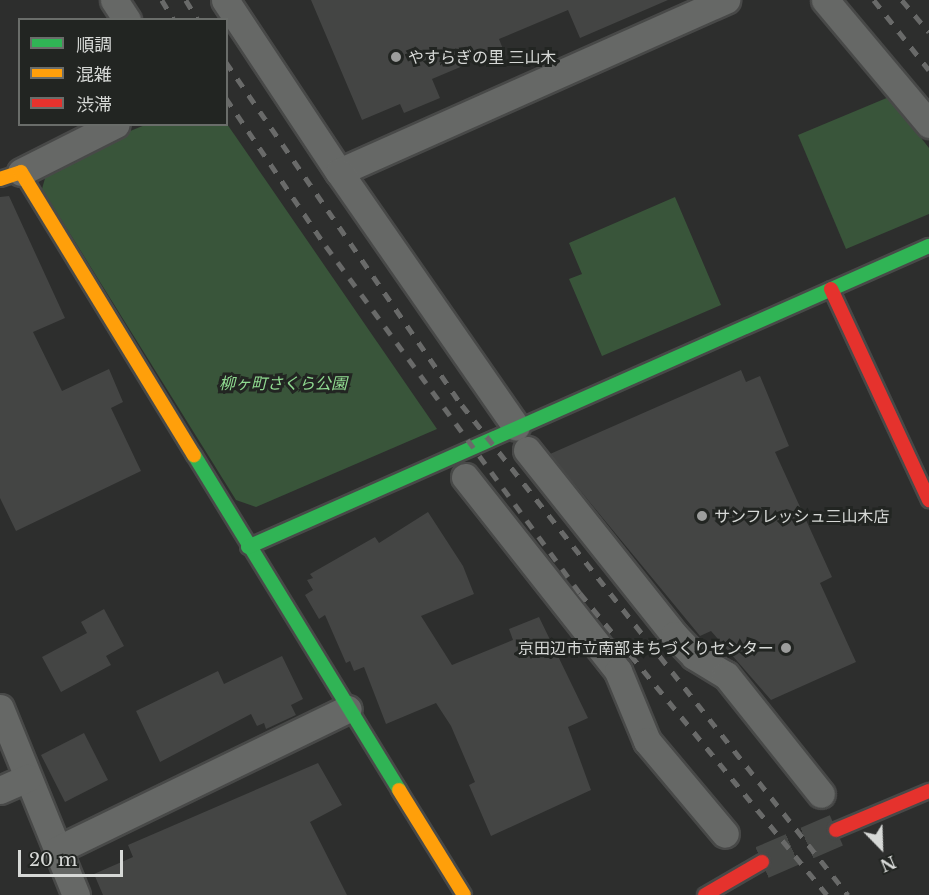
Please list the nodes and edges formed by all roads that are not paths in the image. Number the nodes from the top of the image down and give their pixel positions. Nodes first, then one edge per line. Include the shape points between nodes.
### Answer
1 (114, 0) edge
2 (225, 0) edge
3 (726, 0) edge
4 (825, 0) edge
5 (126, 18) edge
6 (929, 124) edge
7 (112, 126) edge
8 (339, 172) junction
9 (10, 176) edge
10 (929, 246) edge
11 (831, 289) junction
12 (521, 438) junction
13 (465, 477) dead end
14 (929, 500) edge
15 (248, 547) junction
16 (0, 708) edge
17 (348, 709) junction
18 (27, 778) junction
19 (0, 790) edge
20 (929, 791) edge
21 (822, 794) dead end
22 (836, 830) tunnel mouth
23 (725, 834) dead end
24 (57, 850) junction
25 (762, 862) tunnel mouth
26 (722, 891) edge
27 (76, 895) edge
28 (464, 895) edge

1 - 5 street
2 - 8 street
3 - 8 street
4 - 6 street
7 - 9 street
8 - 12 street
9 - 15 street
10 - 11 street
11 - 12 street
11 - 14 street
12 - 15 street
12 - 21 street via 674,635 694,656 726,675
13 - 23 street via 618,671 647,741
15 - 17 street
16 - 18 street
17 - 24 street
17 - 28 street
18 - 19 street
18 - 24 street
20 - 22 street
24 - 27 street
25 - 26 street

